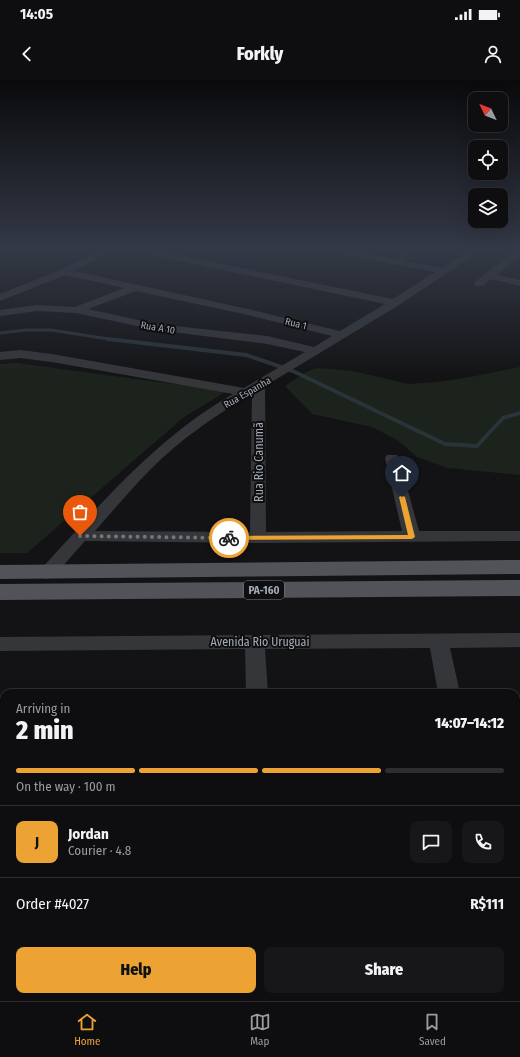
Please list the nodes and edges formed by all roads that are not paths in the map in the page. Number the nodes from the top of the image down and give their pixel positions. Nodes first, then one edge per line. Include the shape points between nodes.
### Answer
1 (15, 292) edge
2 (124, 292) edge
3 (153, 292) edge
4 (343, 292) edge
5 (412, 292) edge
6 (0, 298) edge
7 (395, 303) junction
8 (76, 310) junction
9 (0, 313) edge
10 (341, 335) junction
11 (316, 351) junction
12 (0, 356) edge
13 (252, 388) junction
14 (392, 458) dead end
15 (80, 536) junction
16 (520, 536) edge
17 (412, 537) junction
18 (258, 538) junction
19 (520, 568) edge
20 (47, 573) junction
21 (520, 588) edge
22 (2, 589) edge
23 (520, 640) edge
24 (439, 641) junction
25 (256, 642) junction
26 (0, 644) edge
27 (256, 689) edge
28 (448, 689) edge

1 - 6 street
2 - 8 street
3 - 10 street, Rua 1
4 - 7 street
5 - 7 street, Rua Espanha
7 - 10 street, Rua Espanha
8 - 9 street, Rua A 10 via 37,308
8 - 11 street, Rua A 10 via 156,327 266,340
10 - 11 street, Rua Espanha
11 - 13 street, Rua Espanha
12 - 13 street via 20,354 52,358
13 - 15 street, Rua Espanha via 203,419 170,444 145,466
13 - 18 street, Rua Rio Canumã
14 - 17 street
15 - 18 street
15 - 20 street, Rua Espanha
16 - 17 street
17 - 18 street
19 - 20 main road, PA-160
20 - 22 main road, PA-160
21 - 22 main road, PA-160
23 - 24 street, Avenida Rio Uruguai
24 - 25 street, Avenida Rio Uruguai
24 - 28 street
25 - 26 street, Avenida Rio Uruguai
25 - 27 street

